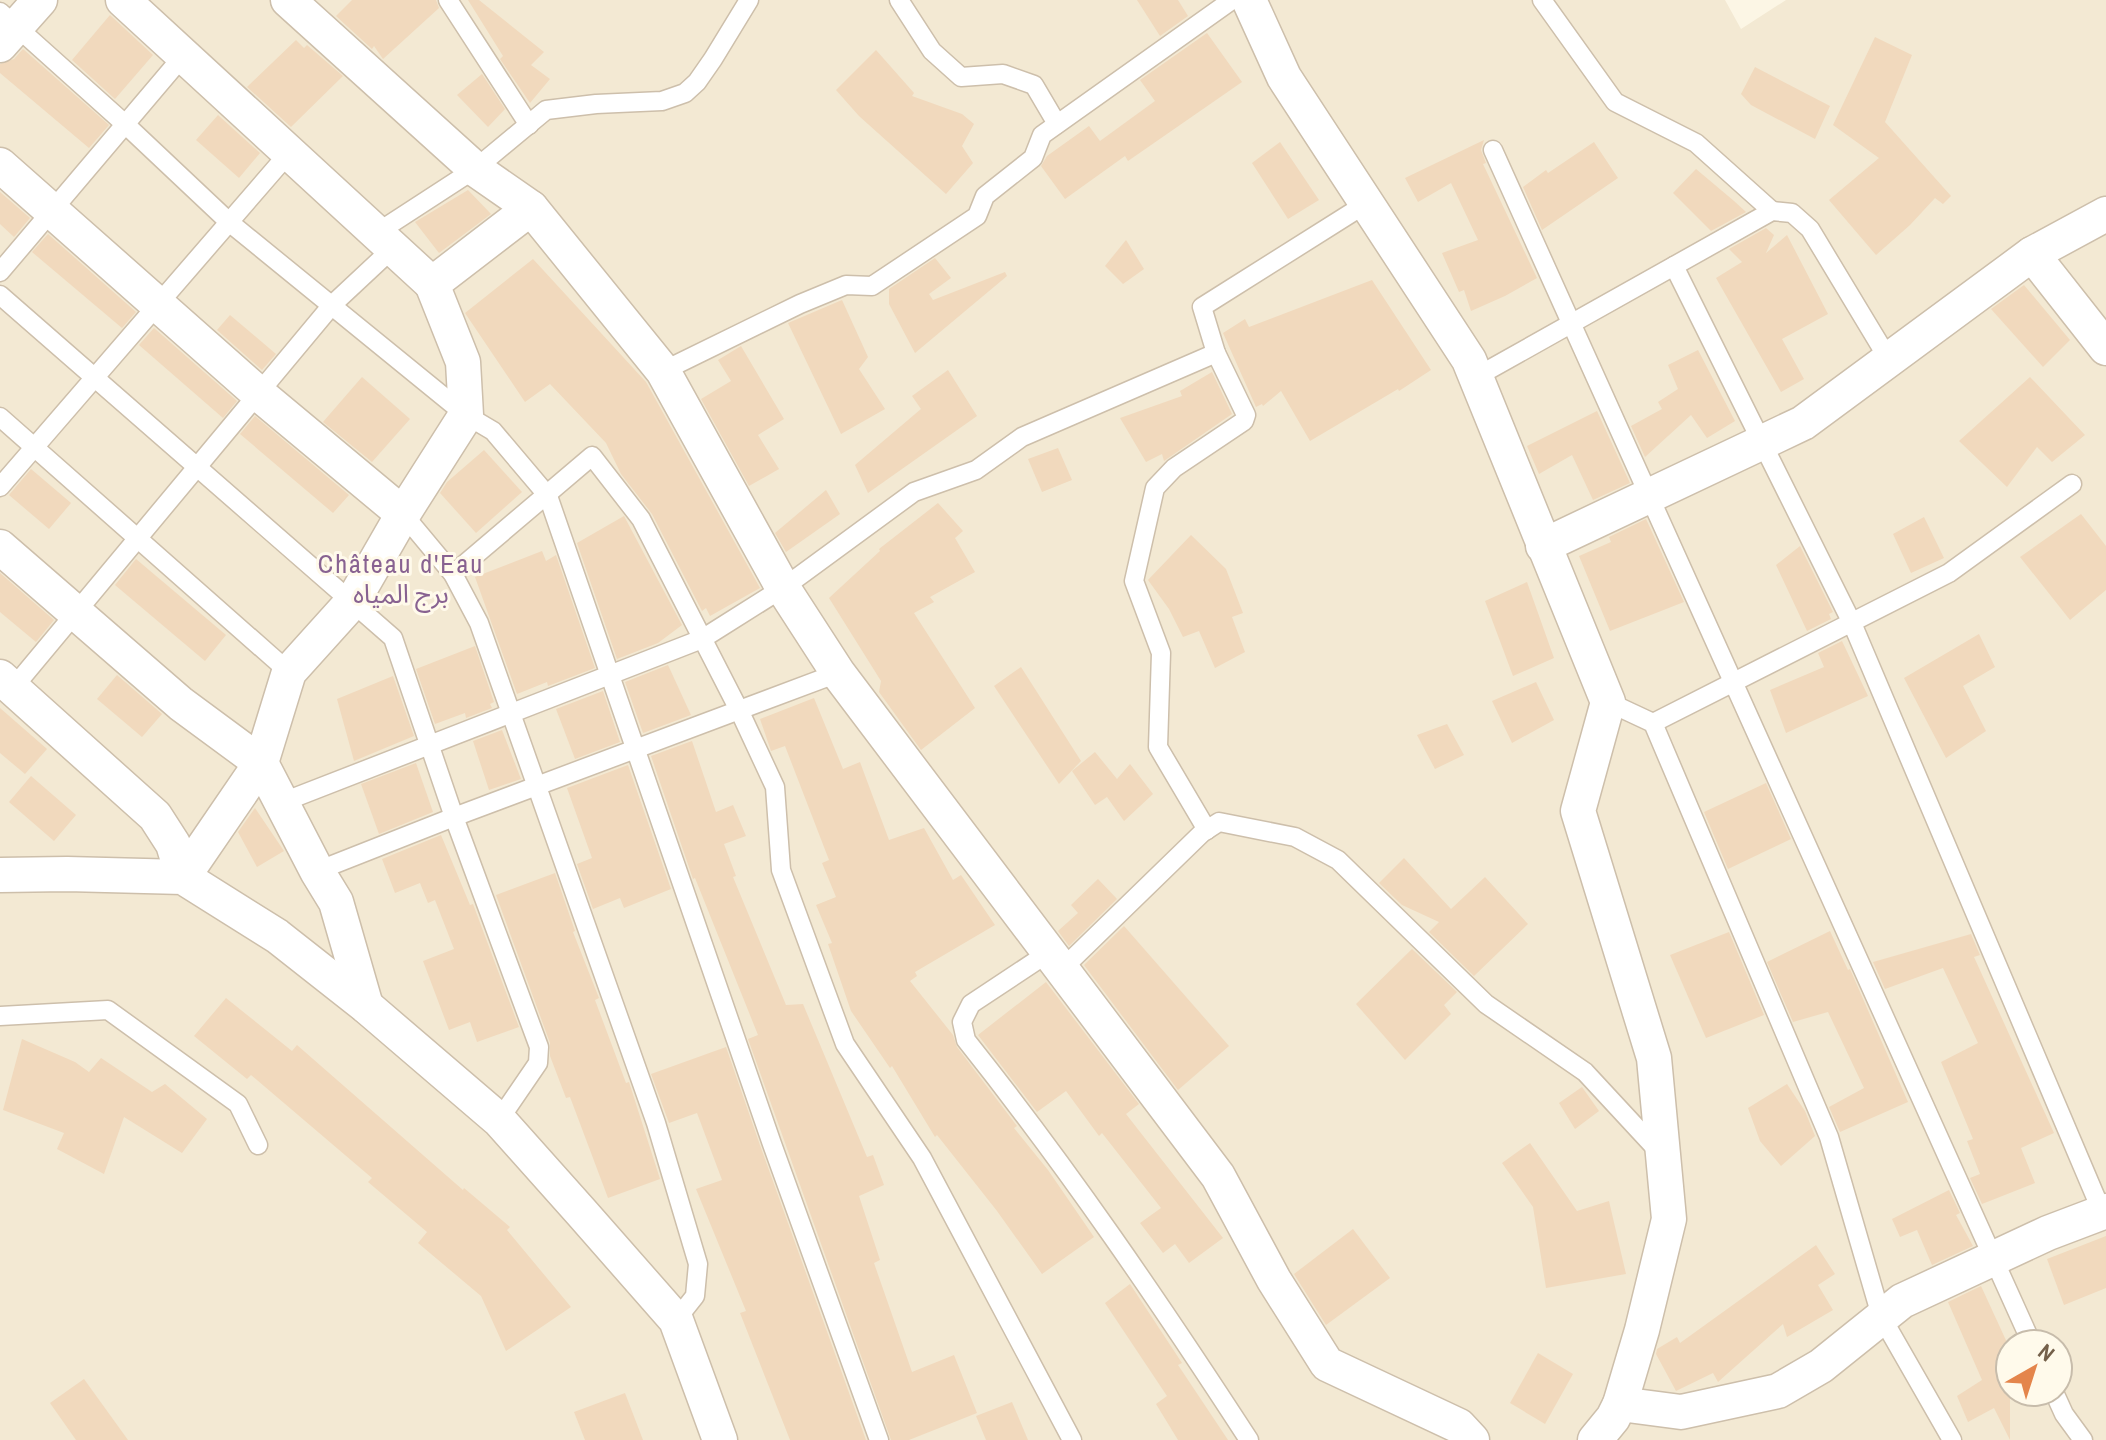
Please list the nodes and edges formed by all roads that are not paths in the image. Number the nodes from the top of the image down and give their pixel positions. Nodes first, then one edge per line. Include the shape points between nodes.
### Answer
1 (40, 0) edge
2 (123, 0) edge
3 (288, 0) edge
4 (448, 0) edge
5 (749, 0) edge
6 (899, 0) edge
7 (1232, 0) edge
8 (1249, 0) edge
9 (1542, 0) edge
10 (5, 28) edge
11 (183, 56) junction
12 (125, 124) junction
13 (1057, 124) junction
14 (529, 125) junction
15 (1493, 150) dead end
16 (288, 154) junction
17 (0, 165) edge
18 (475, 169) junction
19 (1367, 203) junction
20 (531, 208) junction
21 (51, 211) junction
22 (1772, 211) junction
23 (2106, 214) edge
24 (229, 222) junction
25 (384, 242) junction
26 (2032, 254) junction
27 (1674, 266) junction
28 (0, 272) edge
29 (432, 284) junction
30 (0, 295) edge
31 (158, 305) junction
32 (332, 305) junction
33 (1572, 324) junction
34 (2106, 348) edge
35 (1216, 353) junction
36 (1889, 360) junction
37 (663, 371) junction
38 (1476, 377) junction
39 (94, 378) junction
40 (259, 394) junction
41 (466, 415) junction
42 (0, 417) edge
43 (1764, 442) junction
44 (35, 447) junction
45 (197, 469) junction
46 (2072, 484) dead end
47 (0, 487) edge
48 (548, 496) junction
49 (1649, 496) junction
50 (403, 514) junction
51 (138, 538) junction
52 (1543, 546) junction
53 (0, 547) edge
54 (453, 574) junction
55 (783, 588) junction
56 (353, 601) junction
57 (76, 613) junction
58 (1852, 623) junction
59 (702, 639) junction
60 (289, 672) junction
61 (838, 673) junction
62 (611, 674) junction
63 (1733, 682) junction
64 (6, 683) edge
65 (1608, 702) junction
66 (740, 712) junction
67 (511, 713) junction
68 (1653, 723) junction
69 (431, 744) junction
70 (637, 750) junction
71 (261, 763) junction
72 (537, 787) junction
73 (283, 802) junction
74 (454, 817) junction
75 (1207, 830) junction
76 (317, 871) junction
77 (0, 875) edge
78 (183, 877) junction
79 (1054, 961) junction
80 (366, 1006) junction
81 (0, 1016) edge
82 (499, 1120) junction
83 (258, 1145) dead end
84 (1663, 1156) junction
85 (2104, 1212) edge
86 (1993, 1259) junction
87 (1881, 1316) junction
88 (676, 1320) junction
89 (2025, 1328) edge
90 (1620, 1404) junction
91 (2061, 1408) edge
92 (720, 1440) edge
93 (879, 1440) edge
94 (1072, 1440) edge
95 (1249, 1440) edge
96 (1472, 1440) edge
97 (1595, 1440) edge
98 (1952, 1440) edge
99 (2083, 1440) edge

1 - 10 street
2 - 11 street
3 - 18 street
4 - 14 lane
5 - 14 lane via 685,93 662,101 546,110
6 - 13 lane via 932,51 961,77 1003,74 1034,85
7 - 13 lane
8 - 19 street via 1284,77
9 - 22 lane via 1615,102 1696,143
10 - 12 lane
11 - 12 lane
11 - 16 street
12 - 21 lane
12 - 24 lane
13 - 37 lane via 1042,135 1033,158 985,196 977,216 872,286 846,285
14 - 18 lane
15 - 33 lane
16 - 24 lane
16 - 25 street
17 - 21 street
18 - 20 street
18 - 25 lane
19 - 35 lane via 1202,307
19 - 38 street
20 - 29 street
20 - 37 street
21 - 28 lane
21 - 31 street
22 - 27 lane
22 - 36 lane via 1792,213 1810,229
23 - 26 street
24 - 31 lane
24 - 32 lane
25 - 29 street
25 - 32 lane
26 - 34 street
26 - 36 street
27 - 33 lane
27 - 43 lane
29 - 41 street via 463,362
30 - 39 lane
31 - 39 lane
31 - 40 street
32 - 40 lane
32 - 41 lane
33 - 38 lane
33 - 49 lane
35 - 55 lane via 1022,437 976,470 914,492
35 - 75 lane via 1246,415 1244,421 1174,468 1155,488 1134,581 1161,653 1158,747
36 - 43 street via 1803,423
37 - 55 street
38 - 52 street
39 - 44 lane
39 - 45 lane
40 - 45 lane
40 - 50 street
41 - 48 lane via 493,431
41 - 50 street
42 - 44 lane
43 - 49 street
43 - 58 lane
44 - 47 lane
44 - 51 lane
45 - 51 lane
45 - 56 lane
46 - 58 lane via 1949,573
48 - 54 lane
48 - 59 lane via 592,456 641,519
48 - 62 lane
49 - 52 street
49 - 63 lane
50 - 54 lane
50 - 56 street
51 - 57 lane
51 - 60 lane
52 - 65 street
53 - 57 street
54 - 67 lane via 479,623
55 - 59 lane
55 - 61 street
56 - 60 street
56 - 69 lane via 393,638
57 - 64 lane
57 - 71 street via 181,704
58 - 63 lane
58 - 85 lane
59 - 62 lane
59 - 66 lane
60 - 71 street
61 - 66 lane
61 - 79 street
62 - 67 lane
62 - 70 lane
63 - 68 lane
63 - 86 lane
64 - 78 street via 155,816 173,844
65 - 68 lane
65 - 84 street via 1578,811 1654,1058
66 - 70 lane
66 - 94 lane via 775,787 781,870 845,1044 922,1158
67 - 69 lane
67 - 72 lane
68 - 87 lane via 1829,1137
69 - 73 lane
69 - 74 lane
70 - 72 lane
70 - 93 lane
71 - 73 street
71 - 78 street
72 - 74 lane
72 - 88 lane via 656,1123 698,1264 695,1296
73 - 76 street
74 - 76 lane
74 - 82 lane via 539,1047 538,1063
75 - 79 lane
75 - 84 lane via 1219,822 1295,837 1338,860 1486,1004 1585,1072
76 - 80 street via 336,902
77 - 78 street
78 - 80 street via 277,936
79 - 95 lane via 971,1004 962,1022 966,1040 1153,1292
79 - 96 street via 1218,1176 1327,1364 1459,1426
80 - 82 street
81 - 83 lane via 108,1010 238,1104
82 - 88 street
84 - 90 street via 1669,1219
85 - 86 street
86 - 87 street
86 - 89 lane
87 - 90 street via 1821,1366 1778,1391 1681,1412
87 - 98 lane
88 - 92 street
90 - 97 street
91 - 99 lane

